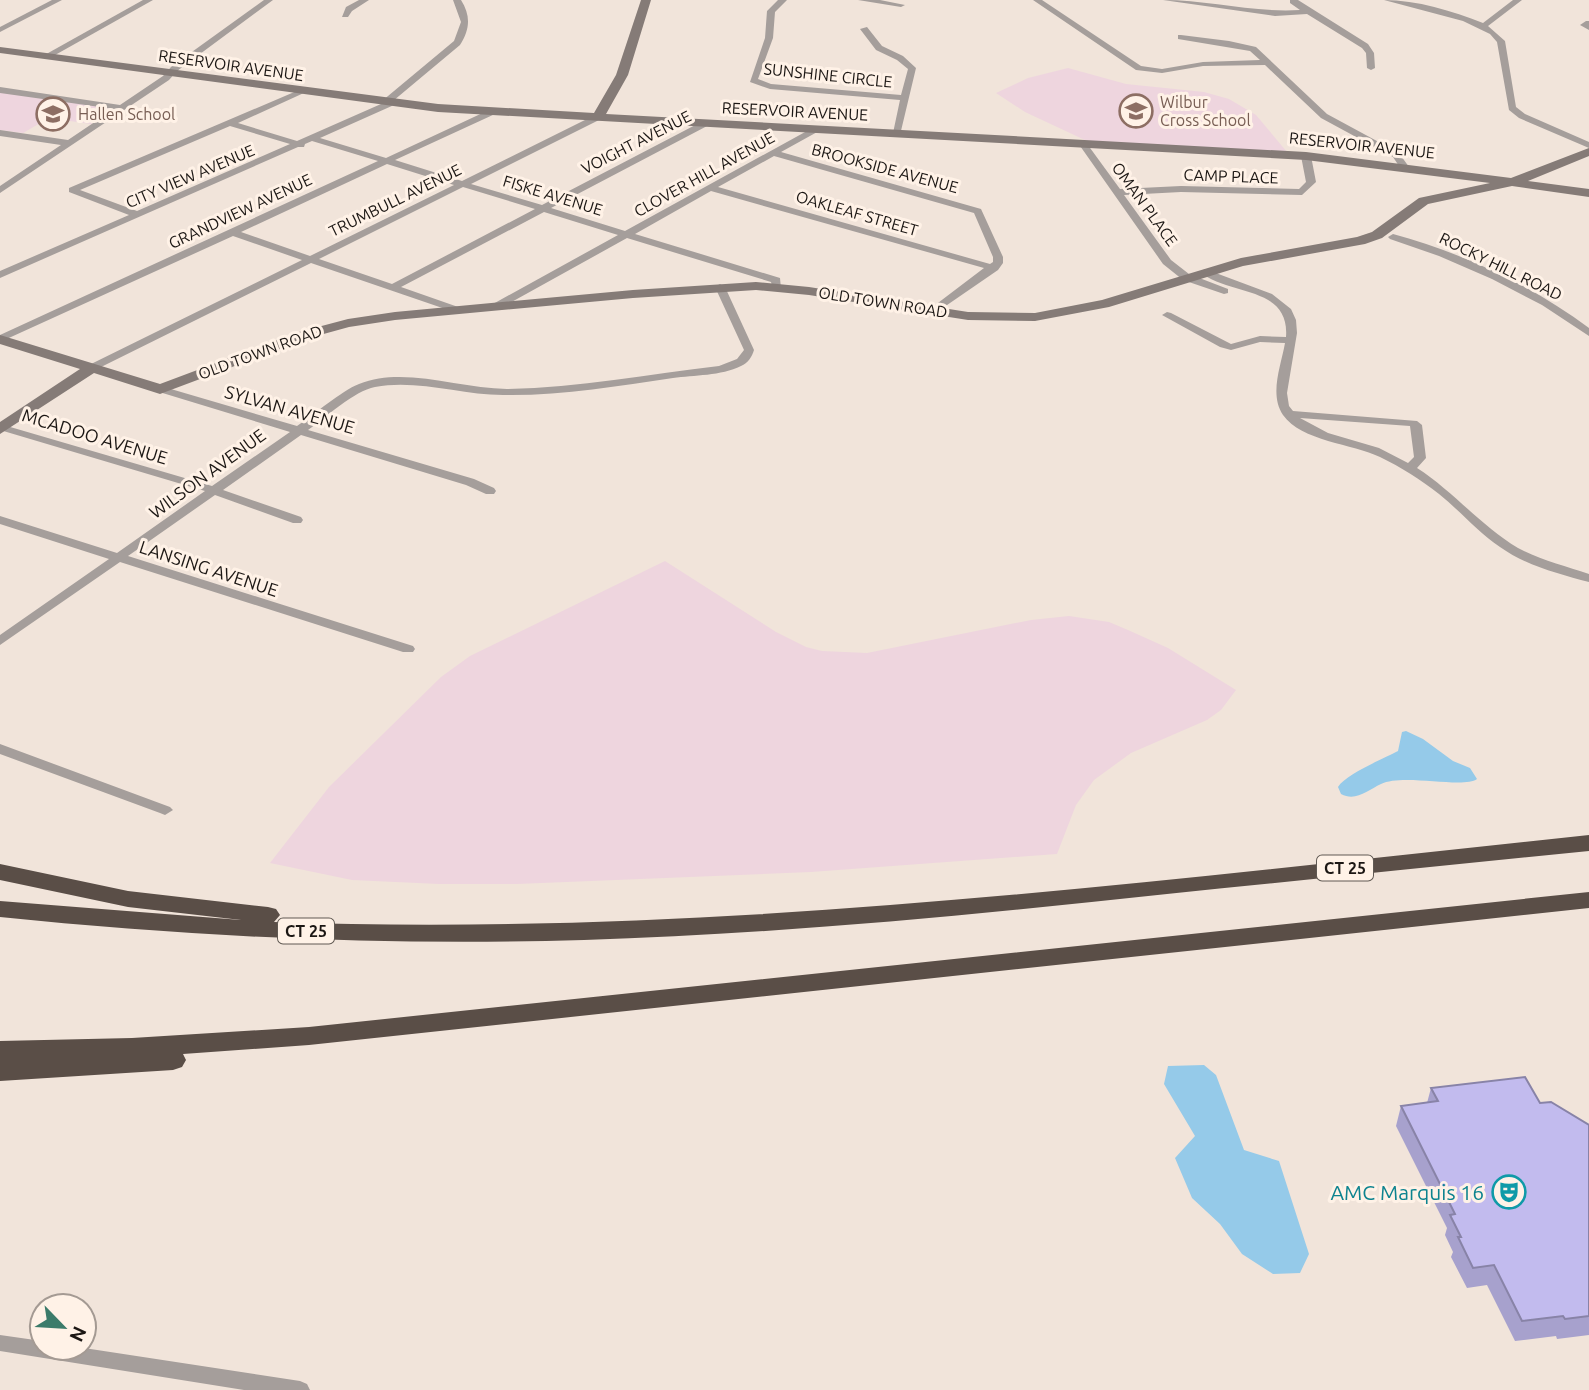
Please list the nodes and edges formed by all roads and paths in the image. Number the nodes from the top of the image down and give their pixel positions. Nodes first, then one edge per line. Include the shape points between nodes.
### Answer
1 (58, 0) edge
2 (149, 0) edge
3 (269, 0) edge
4 (365, 0) edge
5 (457, 0) edge
6 (646, 0) edge
7 (783, 0) edge
8 (862, 0) edge
9 (1037, 0) edge
10 (1167, 0) edge
11 (1294, 0) edge
12 (1388, 0) edge
13 (1518, 0) edge
14 (901, 5) dead end
15 (1307, 12) junction
16 (345, 15) dead end
17 (1589, 23) edge
18 (1484, 26) junction
19 (1589, 28) edge
20 (864, 29) dead end
21 (0, 30) edge
22 (1181, 37) dead end
23 (0, 50) edge
24 (45, 57) junction
25 (1268, 62) junction
26 (1371, 68) dead end
27 (169, 74) junction
28 (0, 90) edge
29 (302, 92) junction
30 (905, 98) junction
31 (388, 103) junction
32 (122, 108) junction
33 (492, 112) junction
34 (598, 117) junction
35 (230, 123) junction
36 (706, 124) junction
37 (816, 129) junction
38 (0, 133) edge
39 (897, 133) junction
40 (315, 139) junction
41 (69, 143) junction
42 (1082, 143) junction
43 (301, 145) junction
44 (1589, 145) edge
45 (1589, 152) edge
46 (773, 153) junction
47 (1306, 156) junction
48 (388, 161) junction
49 (1404, 167) junction
50 (0, 180) edge
51 (12, 182) junction
52 (1513, 182) junction
53 (463, 185) junction
54 (711, 188) junction
55 (0, 190) edge
56 (1117, 192) junction
57 (1589, 193) edge
58 (543, 208) junction
59 (139, 215) junction
60 (232, 232) junction
61 (627, 235) junction
62 (1393, 237) dead end
63 (312, 258) junction
64 (993, 268) junction
65 (1205, 272) junction
66 (0, 275) edge
67 (1188, 277) junction
68 (394, 287) junction
69 (720, 287) junction
70 (777, 287) junction
71 (497, 306) junction
72 (457, 310) junction
73 (934, 311) junction
74 (1167, 315) dead end
75 (1589, 333) edge
76 (1290, 337) junction
77 (1, 339) edge
78 (91, 368) junction
79 (160, 389) junction
80 (1288, 414) junction
81 (1, 428) edge
82 (295, 431) junction
83 (1409, 470) junction
84 (213, 490) junction
85 (490, 491) dead end
86 (0, 520) edge
87 (297, 520) dead end
88 (120, 557) junction
89 (1589, 578) edge
90 (7, 629) edge
91 (0, 641) edge
92 (408, 649) dead end
93 (0, 749) edge
94 (165, 810) dead end
95 (1589, 843) edge
96 (0, 872) edge
97 (1582, 901) edge
98 (0, 909) edge
99 (613, 932) junction
100 (424, 1024) junction
101 (0, 1051) edge
102 (0, 1071) edge
103 (0, 1343) edge
104 (300, 1390) edge

1 - 21 street
2 - 24 street
3 - 27 street
4 - 16 street
5 - 31 street, CITY VIEW AVENUE via 465,16 464,34
6 - 34 main road via 622,75
7 - 30 street, SUNSHINE CIRCLE via 771,11 769,38 753,80 770,86
8 - 14 street
9 - 25 street via 1139,68 1162,71 1203,64
10 - 15 street via 1269,13
11 - 15 street
12 - 18 street
13 - 18 street
15 - 26 street via 1365,46
17 - 19 street via 1584,25
18 - 44 street via 1501,41 1512,108
20 - 30 street via 879,48 912,68
22 - 25 street via 1243,46
23 - 24 main road, RESERVOIR AVENUE
24 - 27 main road, RESERVOIR AVENUE
25 - 49 street via 1324,116 1396,155
27 - 29 main road, RESERVOIR AVENUE
27 - 32 street
28 - 32 street
29 - 31 main road, RESERVOIR AVENUE
29 - 35 street
30 - 39 street
31 - 33 main road, RESERVOIR AVENUE
31 - 40 street, CITY VIEW AVENUE
32 - 41 street
33 - 34 main road, RESERVOIR AVENUE
33 - 48 street, GRANDVIEW AVENUE
34 - 36 main road, RESERVOIR AVENUE
34 - 53 street, TRUMBULL AVENUE
35 - 43 street
35 - 59 street via 72,190
36 - 37 main road, RESERVOIR AVENUE
36 - 58 street, VOIGHT AVENUE
37 - 39 main road, RESERVOIR AVENUE
37 - 46 street, CLOVER HILL AVENUE
38 - 41 street
39 - 42 main road, RESERVOIR AVENUE
40 - 43 street, CITY VIEW AVENUE
40 - 48 street, FISKE AVENUE
41 - 51 street
42 - 47 main road, RESERVOIR AVENUE
42 - 56 street, OMAN PLACE
43 - 59 street, CITY VIEW AVENUE
45 - 52 main road, OLD TOWN ROAD
46 - 54 street, CLOVER HILL AVENUE
46 - 64 street, BROOKSIDE AVENUE via 973,208 998,257
47 - 49 main road, RESERVOIR AVENUE
47 - 56 street, CAMP PLACE via 1311,182 1302,192
48 - 53 street, FISKE AVENUE
48 - 60 street, GRANDVIEW AVENUE
49 - 52 main road, RESERVOIR AVENUE
50 - 51 street
51 - 55 street
52 - 57 main road, RESERVOIR AVENUE
52 - 65 main road, OLD TOWN ROAD via 1424,201 1377,235 1360,241
53 - 58 street, FISKE AVENUE
53 - 63 street, TRUMBULL AVENUE
54 - 61 street, CLOVER HILL AVENUE
54 - 64 street, OAKLEAF STREET
56 - 67 street, OMAN PLACE via 1167,262
58 - 61 street, FISKE AVENUE
58 - 68 street, VOIGHT AVENUE
59 - 66 street, CITY VIEW AVENUE
60 - 63 street
60 - 77 street, GRANDVIEW AVENUE
61 - 70 street, FISKE AVENUE via 776,280
61 - 71 street, CLOVER HILL AVENUE
62 - 75 street, ROCKY HILL ROAD via 1460,260 1545,304
63 - 68 street
63 - 78 street, TRUMBULL AVENUE
64 - 73 street
65 - 67 main road, OLD TOWN ROAD
65 - 76 street via 1279,303 1291,319
67 - 73 main road, OLD TOWN ROAD via 1104,304 1035,317
67 - 76 street, OMAN PLACE via 1273,305 1284,315
68 - 72 street
69 - 70 main road, OLD TOWN ROAD
69 - 71 main road, OLD TOWN ROAD
69 - 82 street, WILSON AVENUE via 749,350 746,358 734,365 512,392 383,381 351,393
70 - 73 main road, OLD TOWN ROAD
71 - 72 main road, OLD TOWN ROAD
72 - 79 main road, OLD TOWN ROAD via 328,328
74 - 76 street via 1231,347
76 - 80 street via 1281,400
77 - 78 street, SYLVAN AVENUE
78 - 79 main road, SYLVAN AVENUE
78 - 81 main road
79 - 82 street, SYLVAN AVENUE
80 - 83 street via 1305,427 1384,454
80 - 83 street via 1413,423 1420,458
81 - 84 street, MCADOO AVENUE
82 - 84 street, WILSON AVENUE
82 - 85 street, SYLVAN AVENUE
83 - 89 street via 1439,489 1506,546
84 - 87 street, MCADOO AVENUE
84 - 88 street, WILSON AVENUE
86 - 88 street, LANSING AVENUE
88 - 90 street, WILSON AVENUE
88 - 92 street, LANSING AVENUE
90 - 91 street, WILSON AVENUE
93 - 94 street
95 - 99 highway, CT 25 via 934,910
96 - 99 highway via 128,899 214,911
97 - 100 highway
98 - 99 highway, CT 25 via 305,931
100 - 101 highway via 202,1044
100 - 102 highway via 225,1056
103 - 104 street

